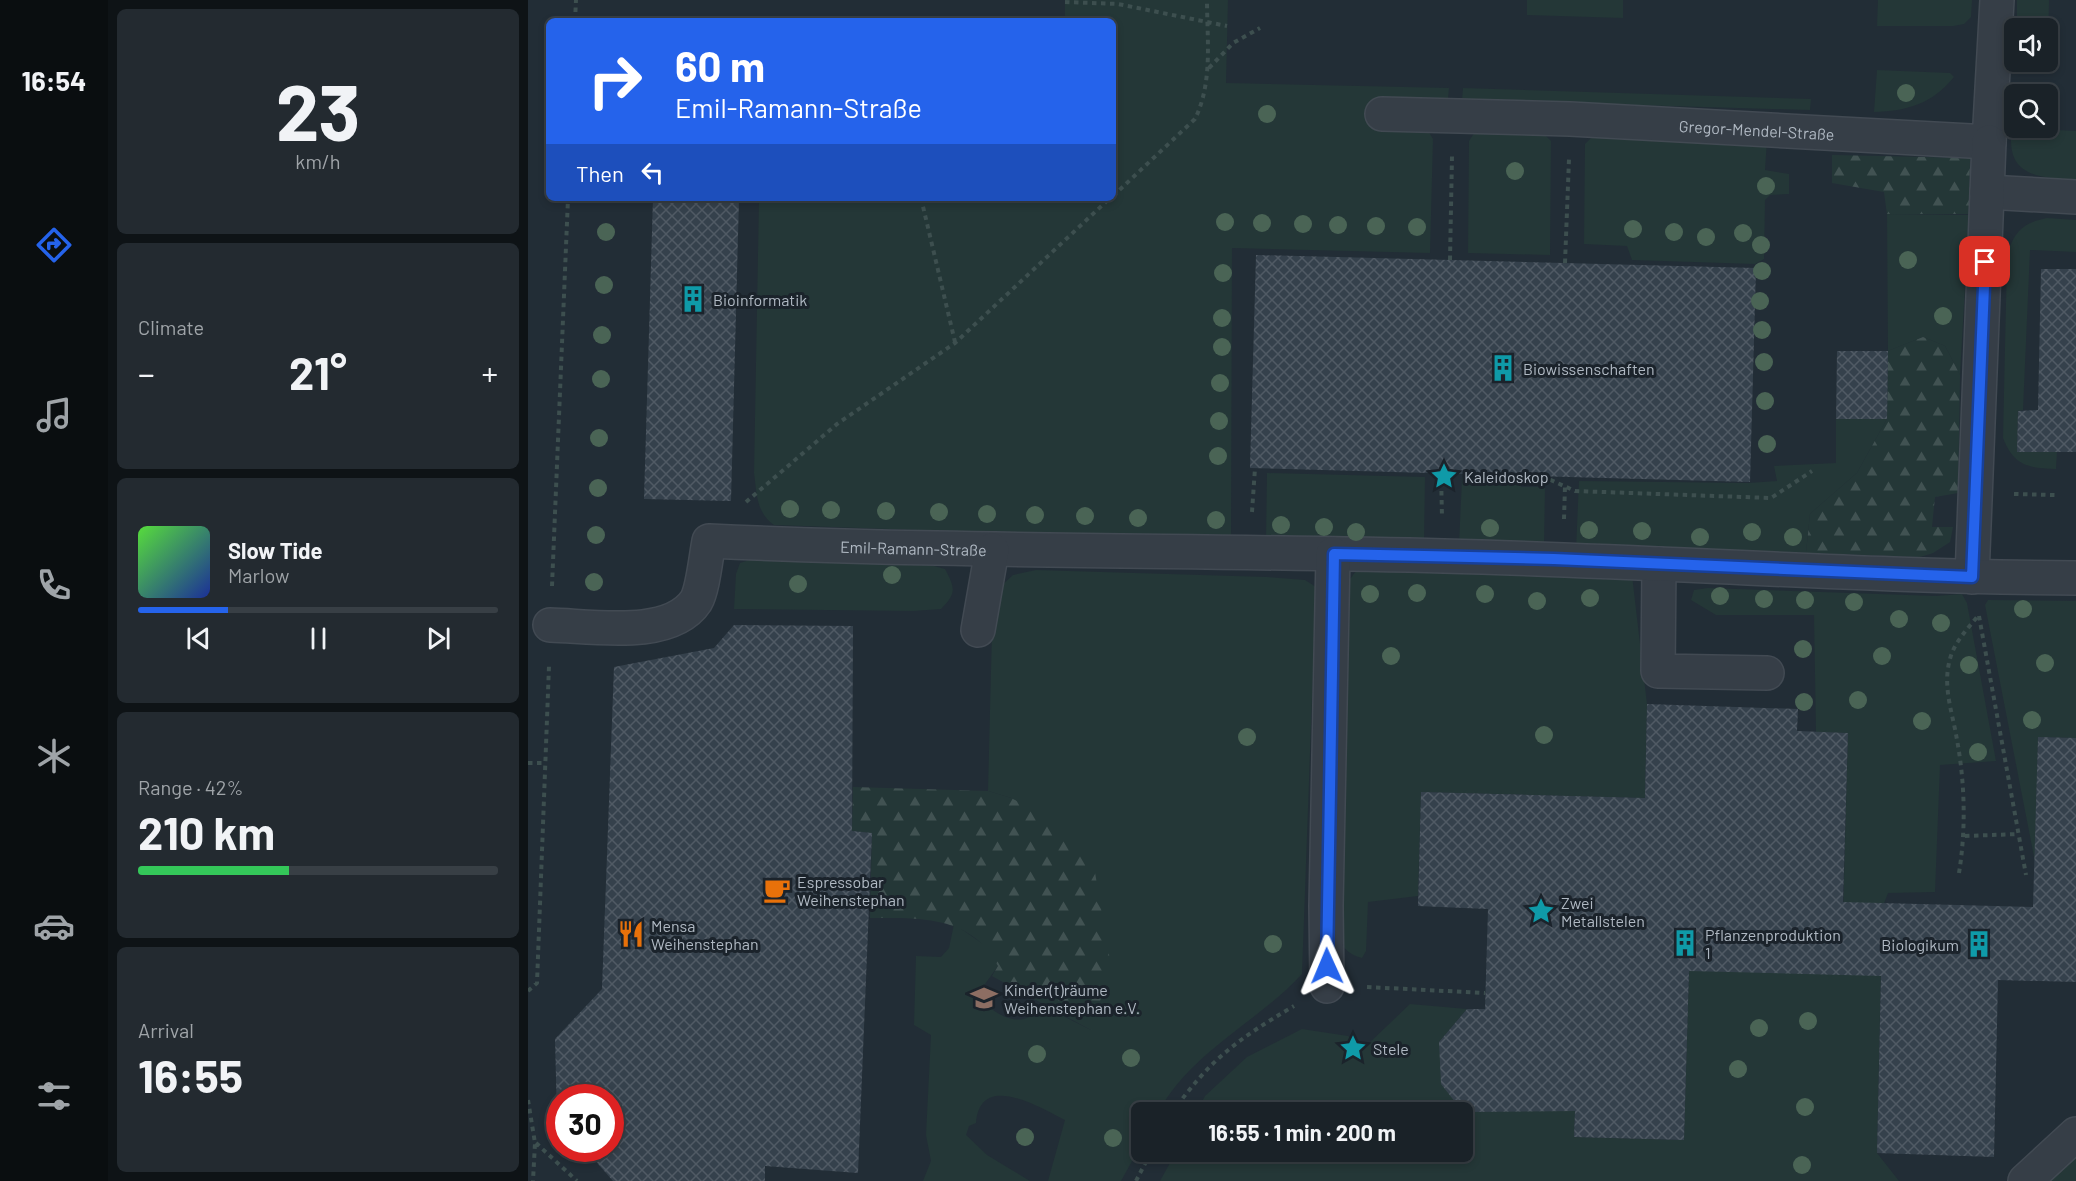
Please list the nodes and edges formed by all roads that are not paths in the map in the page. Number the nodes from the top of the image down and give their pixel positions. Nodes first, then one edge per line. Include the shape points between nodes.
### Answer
1 (1997, 0) edge
2 (1382, 114) dead end
3 (1989, 142) junction
4 (1987, 192) junction
5 (2076, 197) edge
6 (992, 550) junction
7 (1334, 554) junction
8 (1659, 564) junction
9 (1972, 577) junction
10 (2076, 578) edge
11 (550, 625) dead end
12 (978, 630) dead end
13 (1767, 673) dead end
14 (1327, 986) road end
15 (2076, 1134) edge
16 (2025, 1181) edge

1 - 3 street
2 - 3 street, Gregor-Mendel-Straße via 1570,119
3 - 4 street
4 - 5 street
4 - 9 street
6 - 7 street, Emil-Ramann-Straße
6 - 11 street, Emil-Ramann-Straße via 709,541 697,599 682,617 648,627
6 - 12 street
7 - 8 street, Emil-Ramann-Straße
7 - 14 street
8 - 9 street, Emil-Ramann-Straße
8 - 13 street via 1658,671
9 - 10 street, Emil-Ramann-Straße
15 - 16 street

